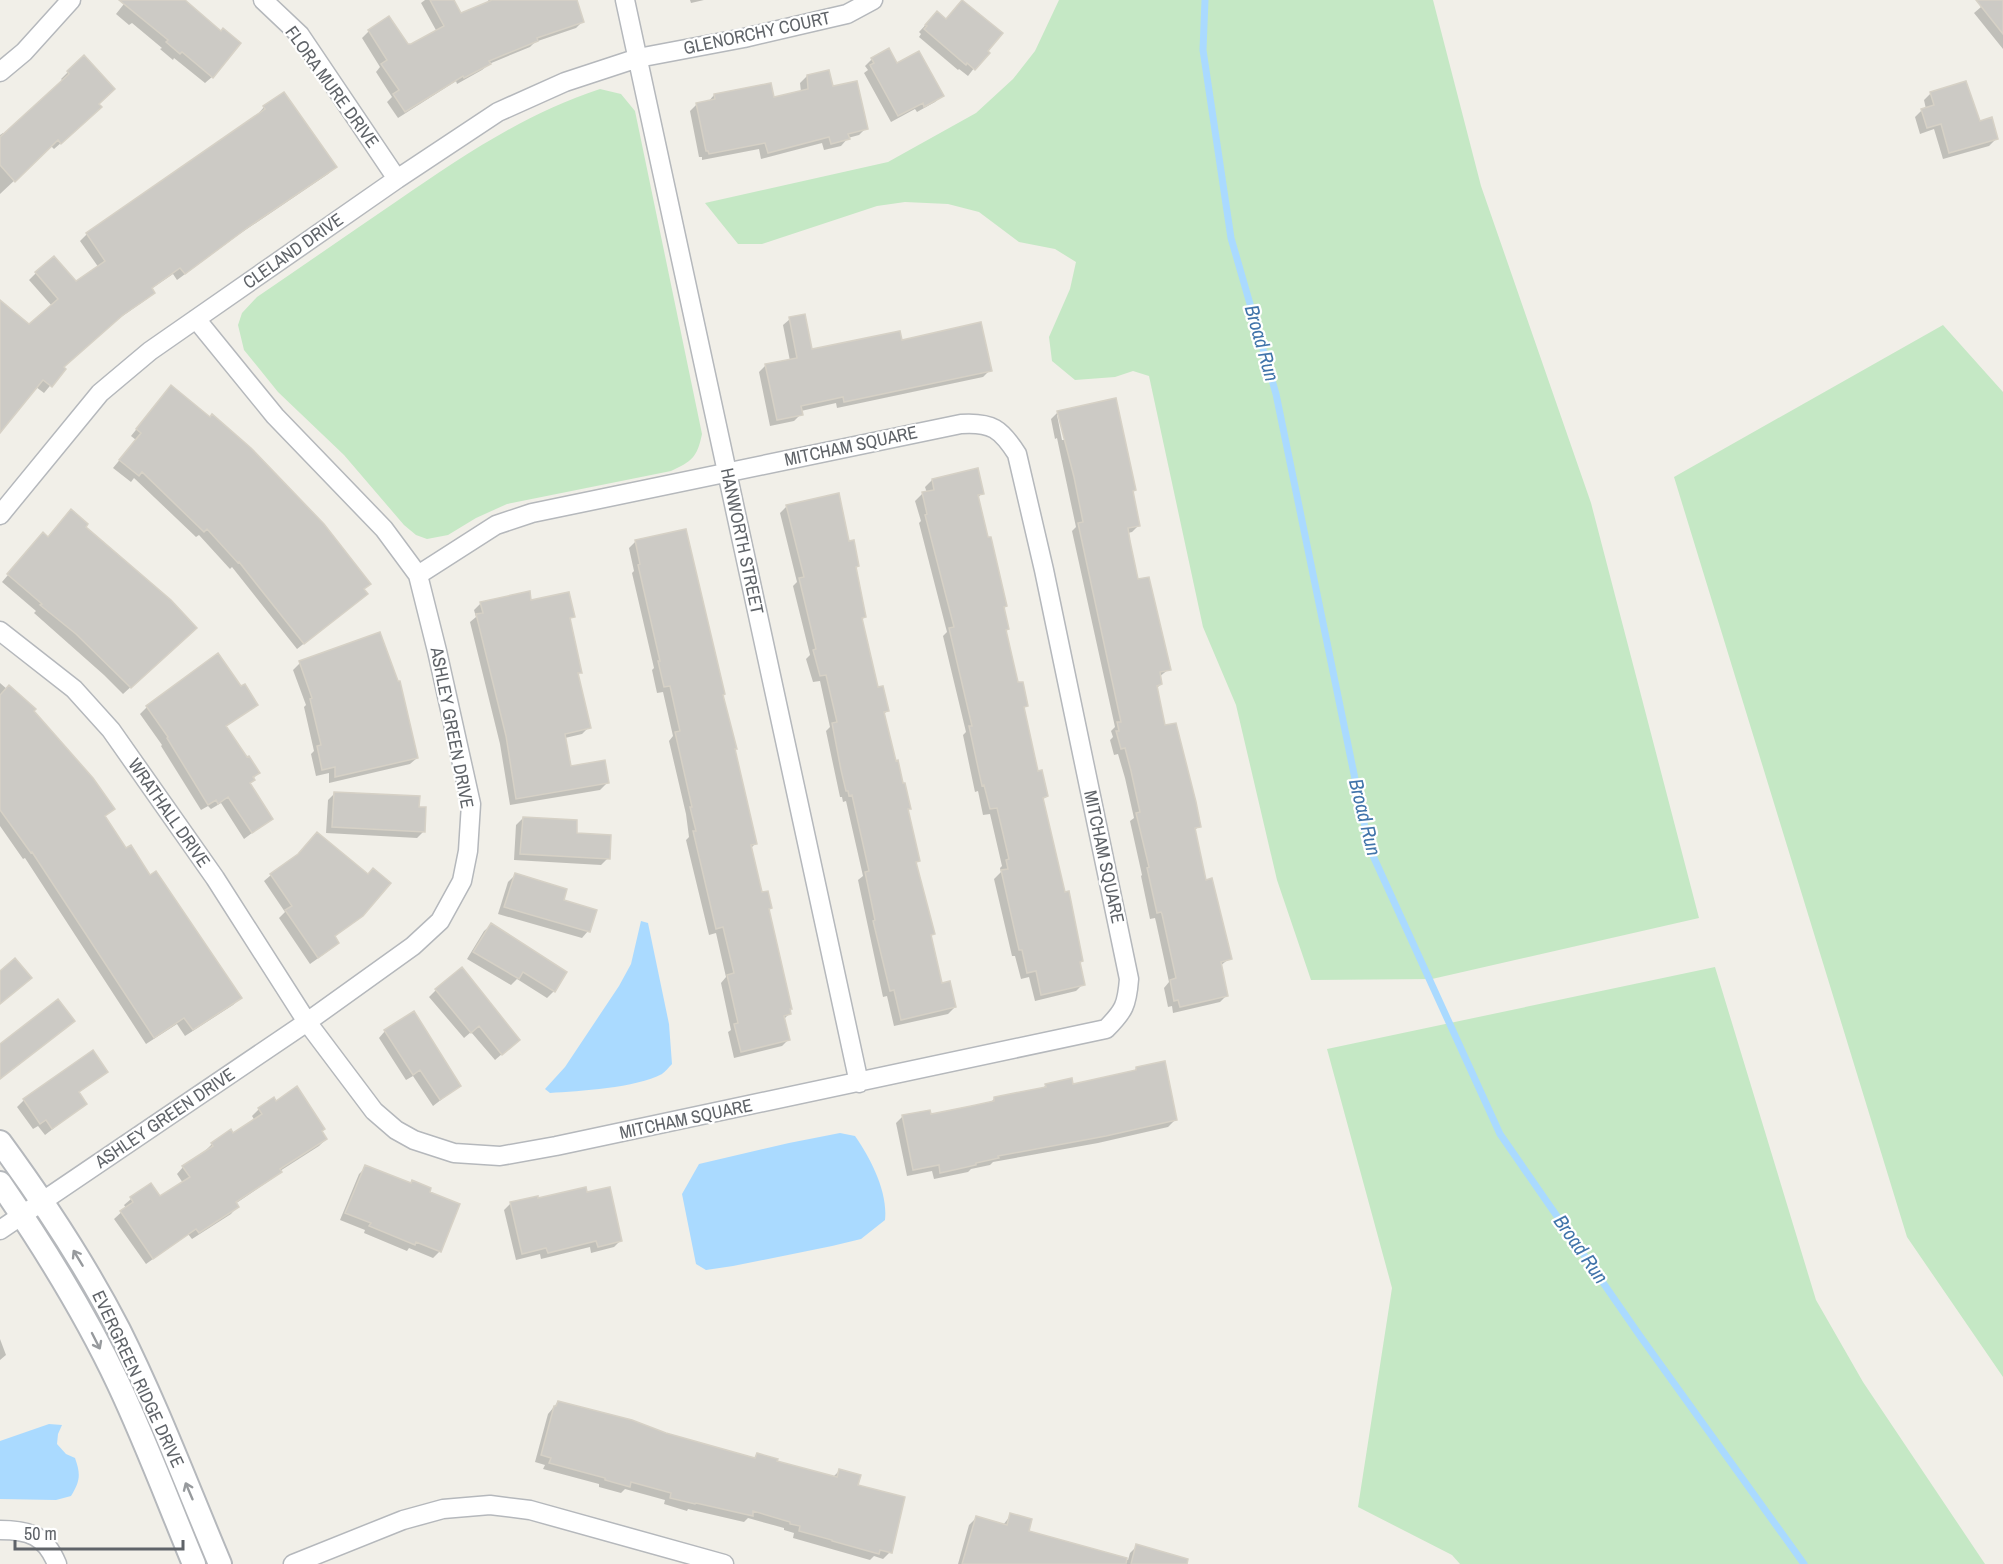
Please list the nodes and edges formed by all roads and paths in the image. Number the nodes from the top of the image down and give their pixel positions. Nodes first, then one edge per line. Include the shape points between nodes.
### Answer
1 (71, 0) edge
2 (263, 0) edge
3 (625, 0) edge
4 (873, 0) edge
5 (638, 58) junction
6 (0, 72) edge
7 (396, 179) junction
8 (196, 319) junction
9 (727, 472) junction
10 (0, 515) edge
11 (418, 575) junction
12 (0, 631) edge
13 (307, 1022) junction
14 (859, 1083) junction
15 (0, 1142) edge
16 (0, 1184) edge
17 (43, 1200) junction
18 (22, 1214) junction
19 (0, 1230) edge
20 (0, 1530) edge
21 (702, 1561) edge
22 (57, 1564) edge
23 (194, 1564) edge
24 (220, 1564) edge
25 (293, 1564) edge
26 (724, 1564) edge

1 - 6 street via 24,52
2 - 7 street, FLORA MURE DRIVE via 300,35
3 - 5 street, HANWORTH STREET
4 - 5 street, GLENORCHY COURT via 847,14
5 - 7 street, CLELAND DRIVE via 565,82 498,112
5 - 9 street, HANWORTH STREET
7 - 8 street, CLELAND DRIVE
8 - 10 street, CLELAND DRIVE via 100,393
8 - 11 street, ASHLEY GREEN DRIVE via 275,416 384,530
9 - 11 street, MITCHAM SQUARE via 532,513 496,525
9 - 14 street, HANWORTH STREET
9 - 14 street, MITCHAM SQUARE via 981,423 1005,434 1017,454 1046,581 1129,979 1128,999 1123,1012 1106,1029
11 - 13 street, ASHLEY GREEN DRIVE via 471,804 462,881 440,921 413,946
12 - 13 street, WRATHALL DRIVE via 74,690 111,730 215,878
13 - 14 street, MITCHAM SQUARE via 374,1111 414,1140 454,1153 500,1156
13 - 17 street, ASHLEY GREEN DRIVE
15 - 17 street, EVERGREEN RIDGE DRIVE
16 - 18 street, EVERGREEN RIDGE DRIVE
17 - 18 street, ASHLEY GREEN DRIVE
24 -> 17 street, EVERGREEN RIDGE DRIVE via 119,1330
18 - 19 street, ASHLEY GREEN DRIVE
18 -> 23 street, EVERGREEN RIDGE DRIVE via 69,1290 118,1383
20 - 22 street via 20,1530 42,1539
21 - 25 street via 530,1510 490,1505 443,1509 403,1520
21 - 26 street

